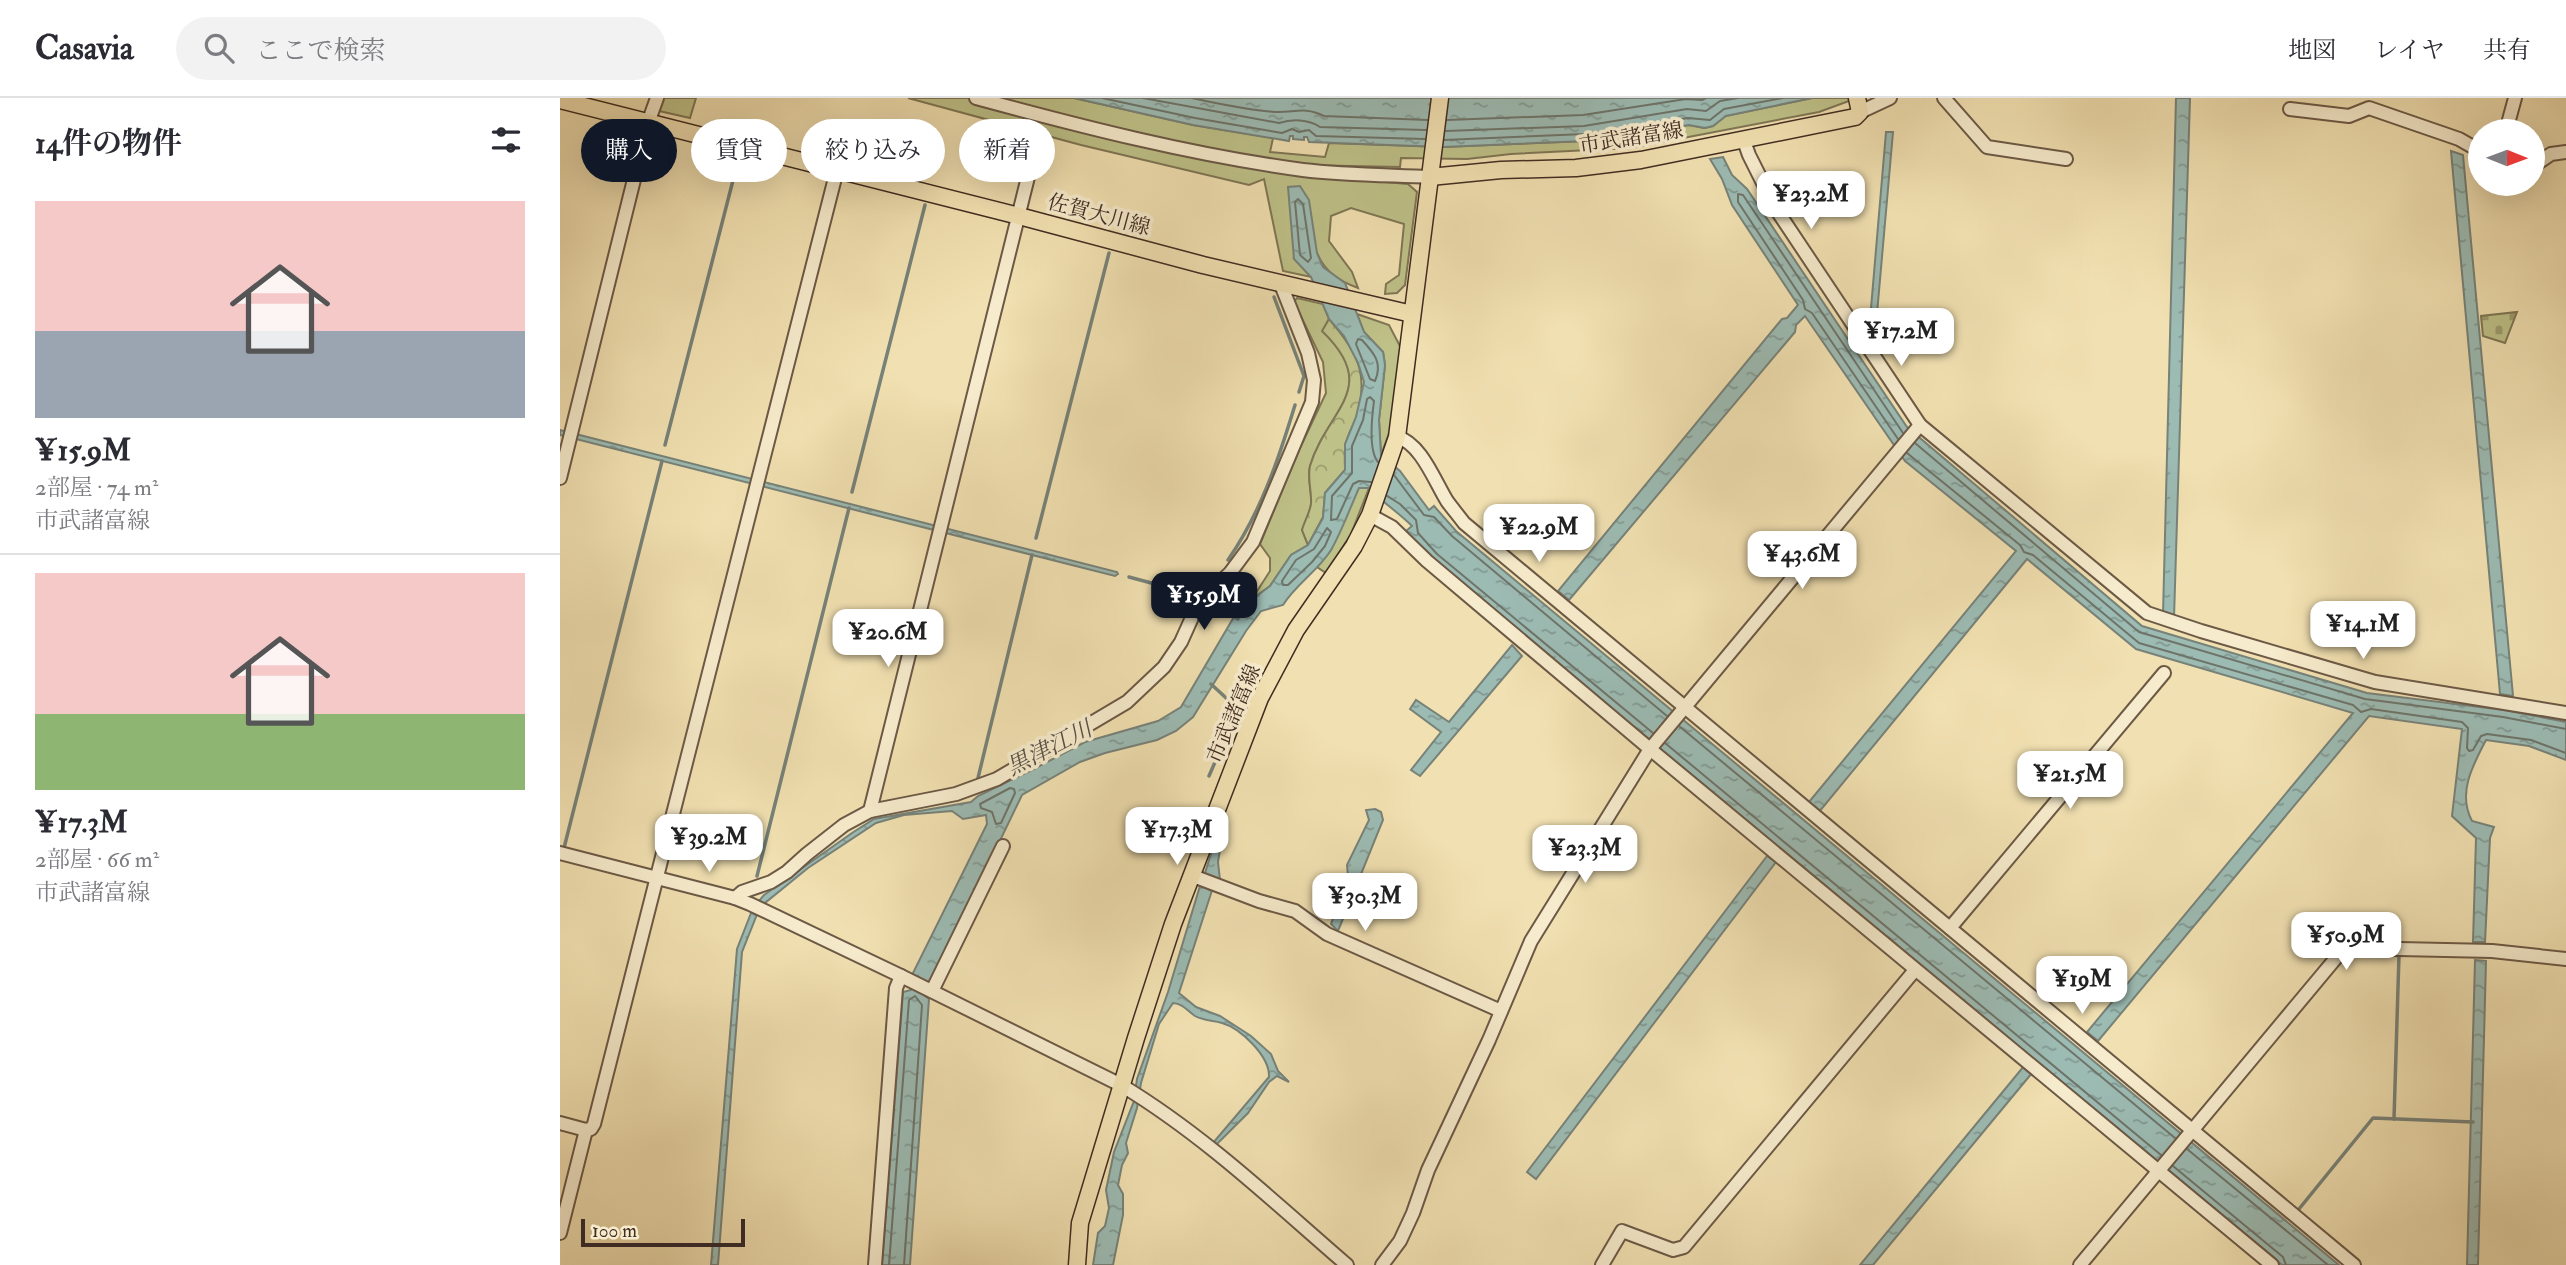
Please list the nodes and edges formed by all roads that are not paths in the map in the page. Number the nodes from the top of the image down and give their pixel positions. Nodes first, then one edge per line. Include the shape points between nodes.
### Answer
1 (657, 98) edge
2 (976, 98) edge
3 (1440, 98) edge
4 (1890, 98) edge
5 (1898, 98) edge
6 (1944, 98) edge
7 (2515, 98) edge
8 (560, 100) edge
9 (1859, 106) edge
10 (2290, 109) dead end
11 (633, 119) edge
12 (649, 119) edge
13 (2509, 119) edge
14 (677, 130) edge
15 (1745, 141) junction
16 (2468, 144) edge
17 (2566, 152) edge
18 (2545, 158) edge
19 (2066, 159) dead end
20 (801, 161) edge
21 (1430, 177) junction
22 (633, 182) edge
23 (834, 182) edge
24 (884, 182) edge
25 (1028, 182) edge
26 (1019, 216) junction
27 (1285, 284) junction
28 (1412, 314) junction
29 (1918, 427) junction
30 (1395, 443) junction
31 (560, 478) edge
32 (1372, 508) junction
33 (2164, 673) dead end
34 (1682, 709) junction
35 (2566, 713) edge
36 (1651, 748) junction
37 (870, 811) junction
38 (1003, 846) dead end
39 (560, 853) edge
40 (1198, 877) junction
41 (657, 878) junction
42 (735, 898) junction
43 (1950, 928) junction
44 (2566, 959) edge
45 (1915, 970) junction
46 (905, 978) junction
47 (932, 991) junction
48 (1502, 1012) junction
49 (1132, 1091) junction
50 (560, 1123) edge
51 (586, 1130) junction
52 (2191, 1132) junction
53 (2159, 1170) junction
54 (560, 1233) edge
55 (875, 1265) edge
56 (1077, 1265) edge
57 (1347, 1265) edge
58 (1382, 1265) edge
59 (1602, 1265) edge
60 (2080, 1265) edge
61 (2272, 1265) edge
62 (2354, 1265) edge

1 - 12 street
2 - 21 street via 1087,128 1256,163 1336,173
3 - 21 main road
4 - 5 street
4 - 9 street
6 - 19 street via 1987,147
7 - 13 street
8 - 11 main road, 佐賀大川線
9 - 15 main road, 市武諸富線 via 1855,117
10 - 16 street via 2349,116 2369,108
14 - 20 main road, 佐賀大川線
15 - 21 main road, 市武諸富線 via 1576,168
15 - 29 street via 1776,209
17 - 18 street
21 - 28 main road
22 - 31 street
23 - 41 street
24 - 26 main road, 佐賀大川線
25 - 26 street
26 - 27 main road, 佐賀大川線
26 - 37 street
27 - 28 main road, 佐賀大川線
27 - 37 street via 1308,352 1314,380 1312,402 1253,542 1230,573 1199,602 1164,667 1128,702 996,779 956,794
28 - 30 main road, 市武諸富線
29 - 34 street
29 - 35 street via 2157,618 2375,682
30 - 32 main road, 市武諸富線
30 - 34 street via 1406,439 1464,523
32 - 36 street via 1427,561
32 - 40 main road, 市武諸富線 via 1354,546 1296,629 1260,698
33 - 43 street
34 - 36 street
34 - 43 street
36 - 45 street
36 - 48 street via 1531,941
37 - 42 street via 844,825 787,872
38 - 47 street
39 - 41 street
40 - 48 street via 1295,911 1327,934
40 - 49 main road, 市武諸富線 via 1173,925
41 - 42 street
41 - 51 street via 594,1124
42 - 46 street
43 - 52 street
44 - 52 street via 2493,951 2347,948
45 - 53 street
45 - 59 street via 1684,1247 1673,1250 1622,1231
46 - 47 street
46 - 55 street via 896,988
47 - 49 street
48 - 58 street via 1400,1241
49 - 56 main road, 市武諸富線 via 1080,1223
49 - 57 street via 1210,1147
50 - 51 street
51 - 54 street
52 - 53 street
52 - 62 street
53 - 60 street
53 - 61 street

